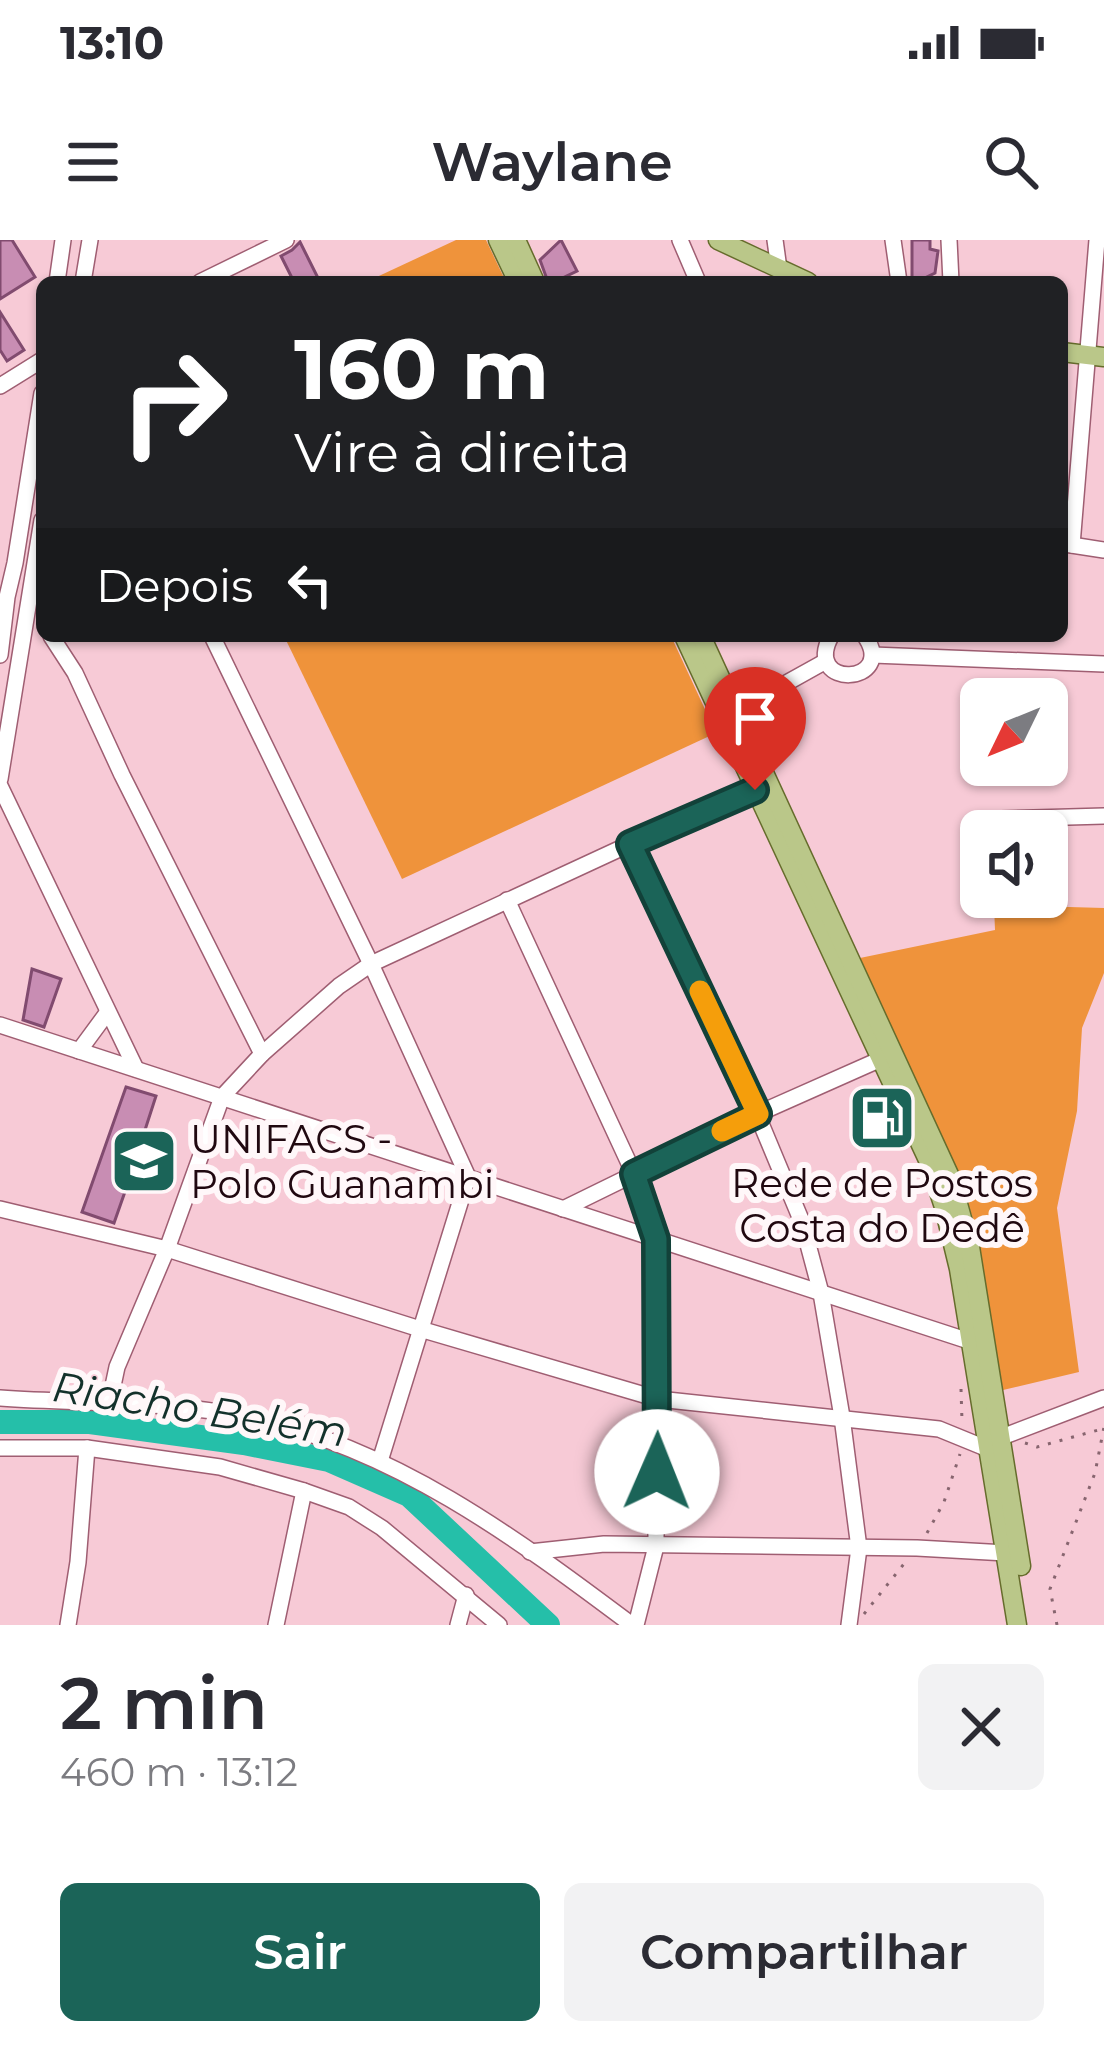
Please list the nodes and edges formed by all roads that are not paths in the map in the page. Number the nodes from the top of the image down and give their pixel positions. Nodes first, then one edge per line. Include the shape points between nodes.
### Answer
1 (63, 240) edge
2 (90, 240) edge
3 (286, 240) edge
4 (498, 240) edge
5 (516, 240) edge
6 (680, 240) edge
7 (718, 240) edge
8 (775, 240) edge
9 (893, 240) edge
10 (949, 240) edge
11 (1097, 240) edge
12 (778, 269) junction
13 (58, 276) edge
14 (84, 276) edge
15 (212, 276) edge
16 (515, 276) edge
17 (533, 276) edge
18 (695, 276) edge
19 (794, 276) edge
20 (898, 276) edge
21 (951, 276) edge
22 (1095, 356) edge
23 (36, 364) edge
24 (0, 386) edge
25 (36, 431) edge
26 (1068, 538) edge
27 (1068, 545) edge
28 (1104, 550) edge
29 (36, 579) edge
30 (3, 596) edge
31 (27, 611) junction
32 (36, 619) edge
33 (55, 642) edge
34 (215, 642) edge
35 (687, 642) edge
36 (703, 642) edge
37 (828, 642) edge
38 (870, 642) edge
39 (0, 655) edge
40 (873, 655) junction
41 (826, 661) junction
42 (1104, 664) edge
43 (729, 715) junction
44 (0, 783) edge
45 (755, 790) junction
46 (1104, 816) edge
47 (1068, 817) edge
48 (630, 844) junction
49 (507, 901) junction
50 (838, 953) junction
51 (371, 964) junction
52 (107, 1012) junction
53 (0, 1025) edge
54 (79, 1051) junction
55 (262, 1054) junction
56 (881, 1059) junction
57 (136, 1069) junction
58 (222, 1097) junction
59 (758, 1114) junction
60 (634, 1174) junction
61 (468, 1177) junction
62 (0, 1209) edge
63 (563, 1209) junction
64 (656, 1239) junction
65 (167, 1249) junction
66 (821, 1293) junction
67 (420, 1329) junction
68 (972, 1342) junction
69 (0, 1398) edge
70 (1104, 1398) edge
71 (658, 1399) junction
72 (110, 1400) junction
73 (842, 1417) junction
74 (1001, 1439) junction
75 (0, 1448) edge
76 (87, 1448) junction
77 (380, 1461) junction
78 (304, 1491) junction
79 (656, 1546) junction
80 (859, 1548) junction
81 (530, 1552) junction
82 (1006, 1553) junction
83 (466, 1595) junction
84 (68, 1625) edge
85 (276, 1625) edge
86 (458, 1625) edge
87 (500, 1625) edge
88 (634, 1625) edge
89 (852, 1625) edge
90 (1017, 1625) edge
91 (1030, 1625) edge

1 - 13 street
2 - 14 street
3 - 15 street
4 - 16 main road
5 - 17 main road
6 - 18 street
7 - 12 main road
8 - 12 street
9 - 20 street
10 - 21 street
11 - 22 street
12 - 19 main road
22 - 26 street
23 - 24 street
25 - 30 street
27 - 28 street
29 - 31 street
30 - 31 street
30 - 39 street
31 - 32 street
31 - 44 street
33 - 55 street
34 - 51 street
35 - 43 main road
36 - 43 main road
37 - 41 street
38 - 40 street
40 - 41 street via 851,677
40 - 42 street
41 - 43 street
43 - 45 main road
43 - 50 main road
44 - 52 street
45 - 48 street
45 - 50 main road
46 - 47 street
48 - 49 street
48 - 59 street
49 - 51 street
49 - 60 street
50 - 56 main road
50 - 74 main road via 956,1196
51 - 55 street
51 - 61 street
52 - 54 street
52 - 57 street
53 - 54 street
54 - 57 street
55 - 58 street
56 - 59 street
56 - 68 main road via 944,1207
57 - 58 street
58 - 61 street
58 - 65 street
59 - 60 street
59 - 66 street
60 - 63 street
60 - 64 street
61 - 63 street
61 - 67 street
62 - 65 street
63 - 64 street
64 - 66 street
64 - 71 street
65 - 67 street
65 - 72 street
66 - 68 street
66 - 73 street
67 - 71 street
67 - 77 street
68 - 74 main road
69 - 72 street
70 - 74 street
71 - 73 street
71 - 79 street
72 - 77 street via 246,1417
73 - 74 street
73 - 80 street
74 - 82 main road
74 - 91 main road
75 - 76 street
76 - 78 street via 220,1467
76 - 84 street
77 - 81 street
78 - 83 street via 382,1528
78 - 85 street
79 - 80 street
79 - 81 street
79 - 88 street
80 - 82 street
80 - 89 street
81 - 88 street
82 - 90 main road
83 - 86 street
83 - 87 street

